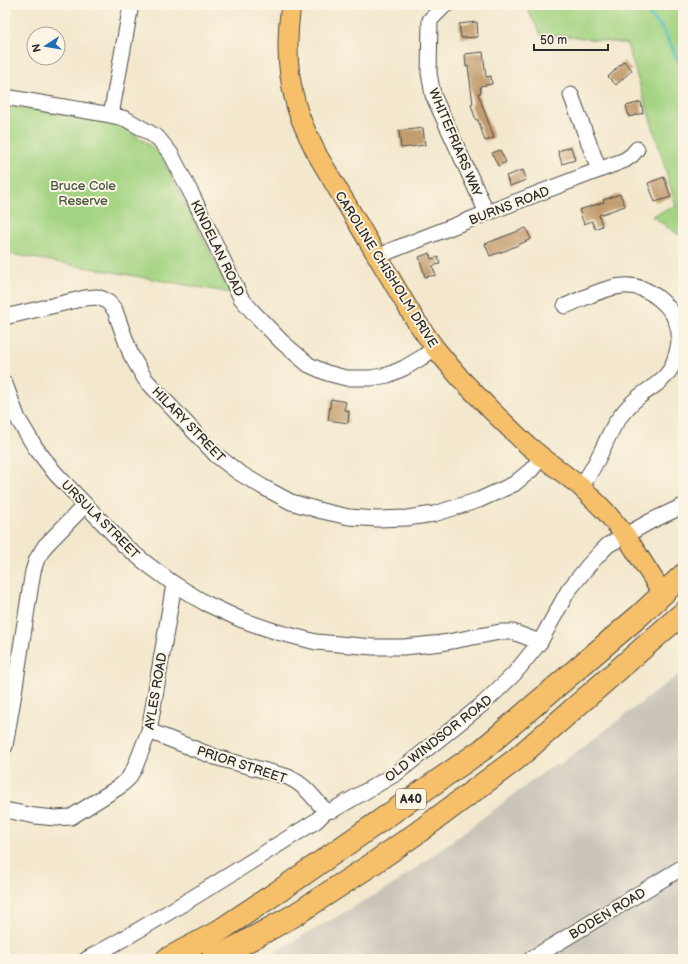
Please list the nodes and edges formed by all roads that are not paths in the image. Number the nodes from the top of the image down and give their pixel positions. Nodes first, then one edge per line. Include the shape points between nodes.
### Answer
1 (131, 5) edge
2 (291, 5) edge
3 (429, 5) edge
4 (445, 5) edge
5 (430, 20) junction
6 (571, 95) dead end
7 (5, 96) edge
8 (111, 114) junction
9 (637, 149) dead end
10 (599, 170) junction
11 (487, 213) junction
12 (379, 258) junction
13 (565, 306) dead end
14 (5, 317) edge
15 (679, 318) edge
16 (435, 348) junction
17 (5, 384) edge
18 (542, 457) junction
19 (580, 487) junction
20 (85, 505) junction
21 (683, 506) edge
22 (626, 536) junction
23 (683, 575) edge
24 (174, 584) junction
25 (663, 594) junction
26 (681, 620) edge
27 (540, 642) junction
28 (9, 698) edge
29 (149, 731) junction
30 (5, 746) edge
31 (5, 810) edge
32 (326, 811) junction
33 (683, 867) edge
34 (87, 959) edge
35 (168, 959) edge
36 (212, 959) edge
37 (531, 959) edge

1 - 8 street
2 - 12 main road, CAROLINE CHISHOLM DRIVE via 288,52 290,80 296,106 318,156
3 - 5 street, WHITEFRIARS WAY
4 - 5 street
5 - 11 street, WHITEFRIARS WAY via 429,73 433,95
6 - 10 street
7 - 8 street, KINDELAN ROAD
8 - 16 street, KINDELAN ROAD via 126,119 158,138 171,154 241,298 282,342 309,365 346,378 371,378 388,375 404,368
9 - 10 street, BURNS ROAD via 625,160
10 - 11 street, BURNS ROAD
11 - 12 street, BURNS ROAD via 390,251
12 - 16 main road, CAROLINE CHISHOLM DRIVE
13 - 15 street via 612,288 633,287 643,289 659,298
14 - 18 street, HILARY STREET via 85,298 103,298 115,310 131,355 145,379 216,456 262,488 291,502 322,511 349,517 377,519 434,514 480,500 514,484
15 - 19 street via 678,346 670,370 665,378 632,403 618,419 592,470
16 - 18 main road, CAROLINE CHISHOLM DRIVE via 484,404
17 - 20 street, URSULA STREET via 18,419 35,447
18 - 19 main road, CAROLINE CHISHOLM DRIVE
19 - 22 main road, CAROLINE CHISHOLM DRIVE
20 - 24 street, URSULA STREET via 125,546
20 - 28 street via 45,546 37,559
21 - 22 street, OLD WINDSOR ROAD
22 - 25 main road, CAROLINE CHISHOLM DRIVE
22 - 27 street, OLD WINDSOR ROAD via 608,546 588,566 568,591
23 - 25 highway, A40
24 - 27 street, URSULA STREET via 205,603 242,620 316,642 404,647 513,632
24 - 29 street, AYLES ROAD
25 - 26 highway, CAROLINE CHISHOLM DRIVE
25 - 35 highway, A40 via 482,750 216,933
26 - 36 highway, A40 via 515,760 417,833 293,916
27 - 32 street, OLD WINDSOR ROAD via 514,674 484,703 397,773 333,810
28 - 30 street
29 - 31 street, AYLES ROAD via 128,779 71,817 35,816
29 - 32 street, PRIOR STREET via 215,757 288,777 304,787
32 - 34 street, OLD WINDSOR ROAD via 316,821 217,883
33 - 37 street, BODEN ROAD

